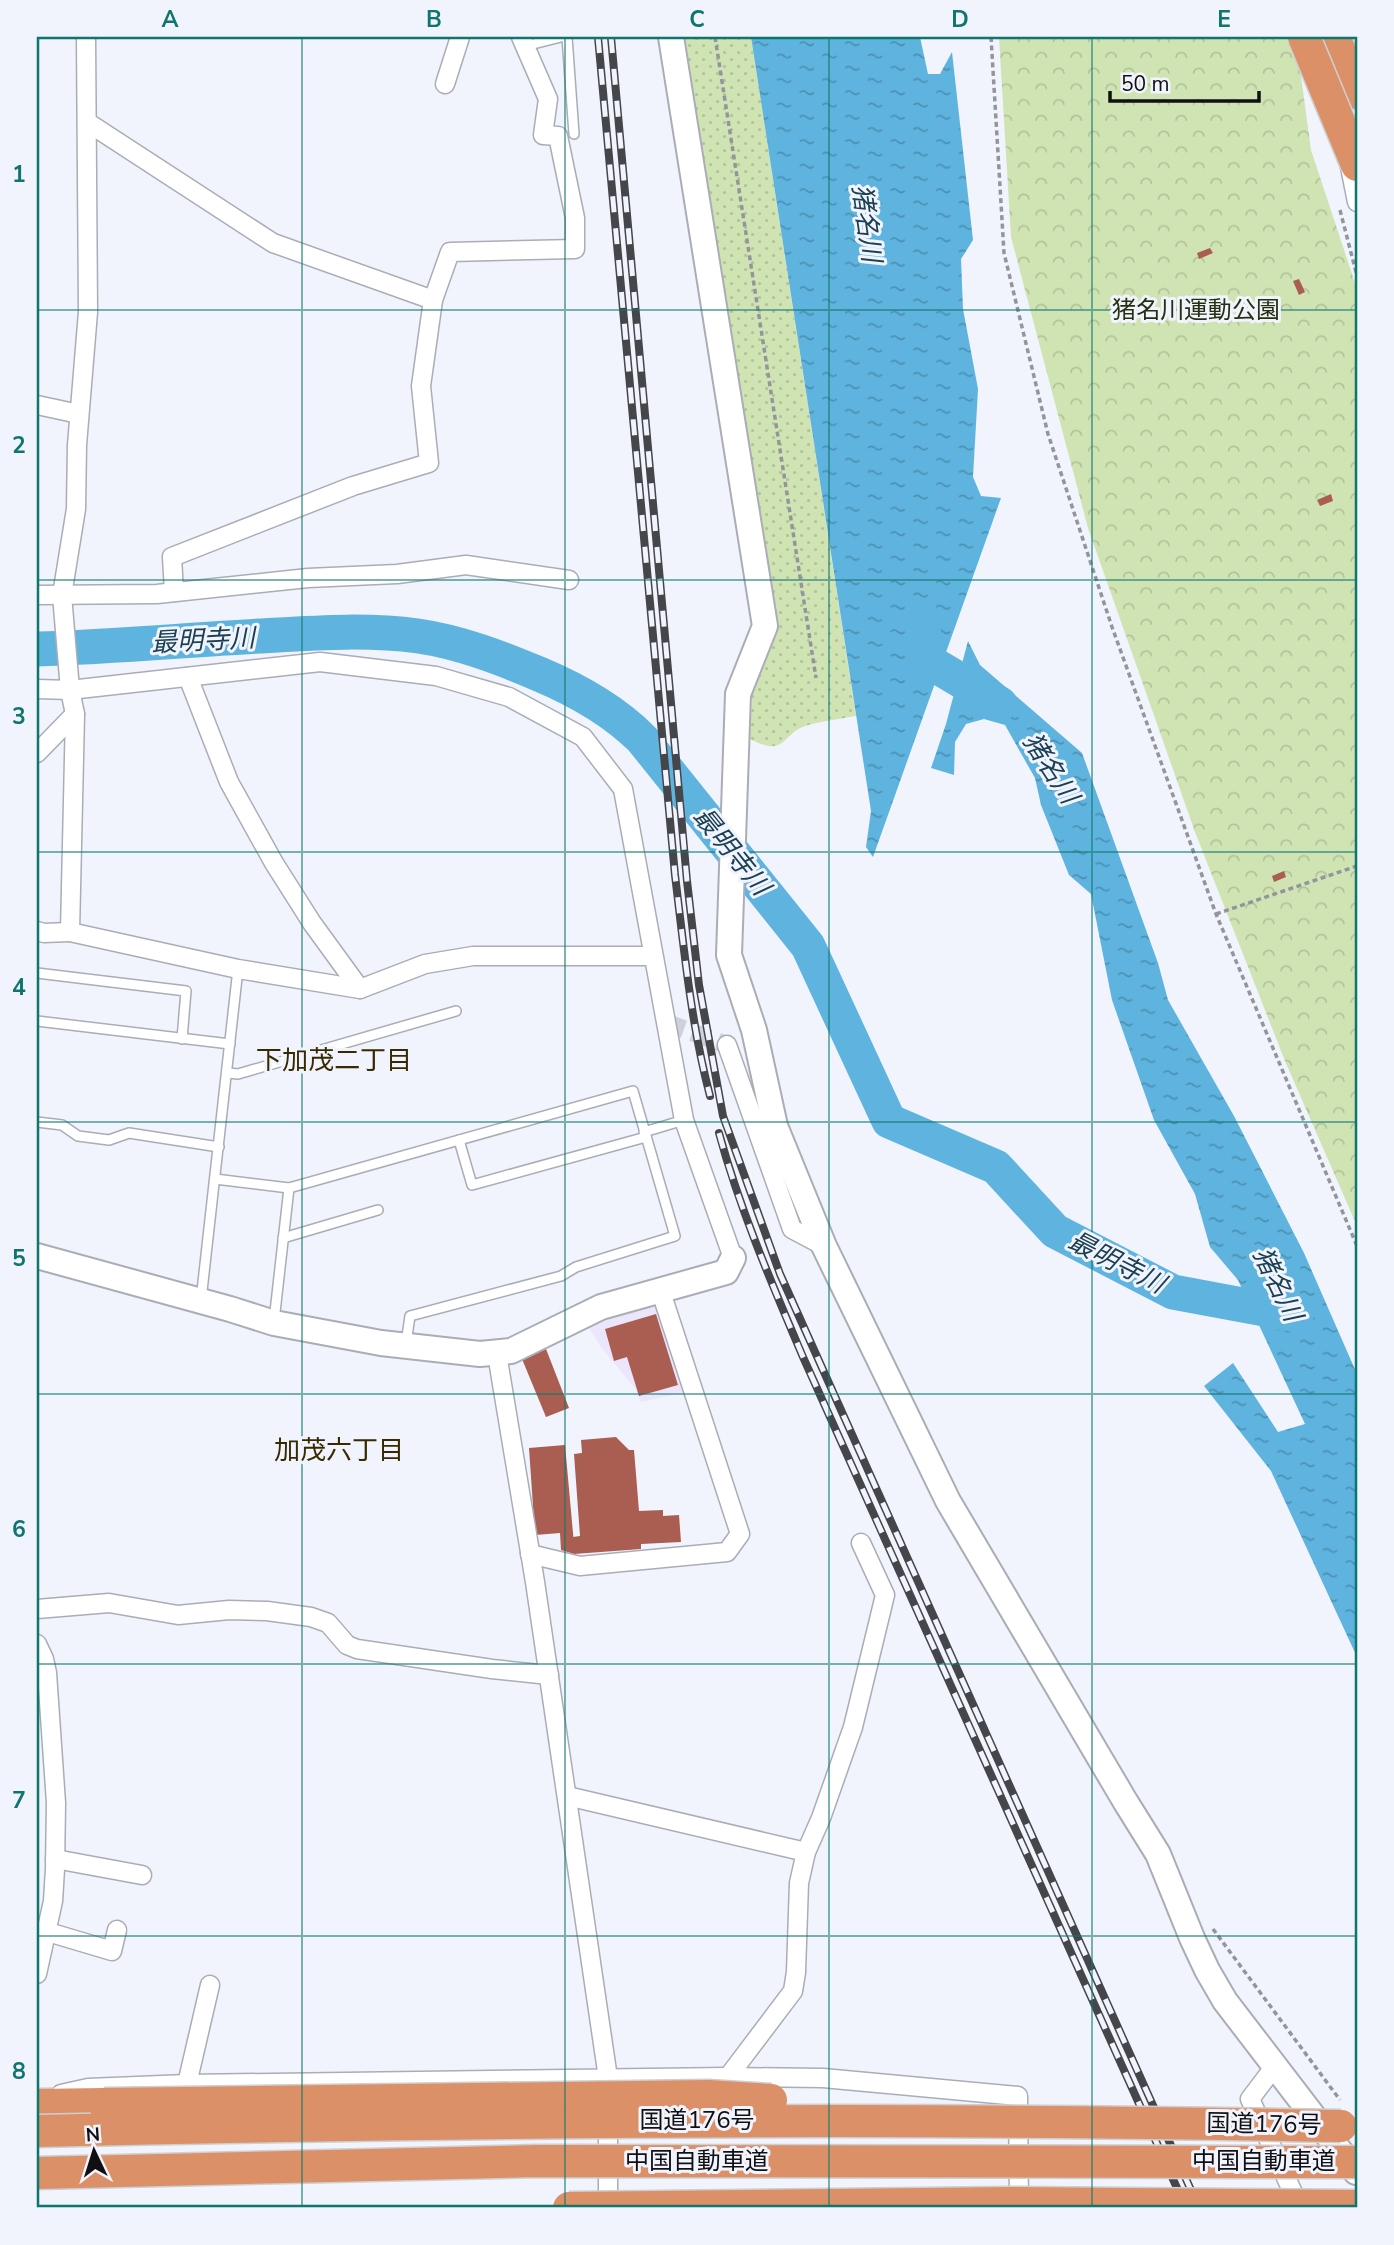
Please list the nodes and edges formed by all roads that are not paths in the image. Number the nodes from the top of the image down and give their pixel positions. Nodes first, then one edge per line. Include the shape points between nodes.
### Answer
1 (86, 37) edge
2 (460, 37) edge
3 (561, 37) edge
4 (567, 37) edge
5 (671, 37) edge
6 (1304, 37) edge
7 (1333, 37) edge
8 (523, 41) edge
9 (445, 84) dead end
10 (1357, 93) edge
11 (87, 122) junction
12 (574, 134) dead end
13 (1357, 165) edge
14 (1357, 202) edge
15 (433, 300) junction
16 (37, 405) edge
17 (79, 414) junction
18 (569, 580) dead end
19 (174, 592) junction
20 (37, 595) edge
21 (63, 601) junction
22 (188, 677) junction
23 (70, 686) junction
24 (37, 689) edge
25 (75, 714) junction
26 (37, 753) edge
27 (37, 931) edge
28 (70, 932) junction
29 (653, 956) junction
30 (238, 970) junction
31 (37, 973) edge
32 (360, 989) junction
33 (456, 1012) dead end
34 (37, 1021) edge
35 (182, 1039) junction
36 (230, 1044) junction
37 (727, 1045) dead end
38 (228, 1073) junction
39 (684, 1119) junction
40 (37, 1122) edge
41 (645, 1134) junction
42 (459, 1140) junction
43 (219, 1146) junction
44 (215, 1179) junction
45 (289, 1188) junction
46 (377, 1210) dead end
47 (283, 1238) junction
48 (824, 1246) junction
49 (37, 1256) edge
50 (733, 1258) joint
51 (661, 1292) junction
52 (200, 1302) junction
53 (274, 1323) junction
54 (405, 1346) junction
55 (497, 1354) junction
56 (860, 1543) dead end
57 (530, 1554) junction
58 (37, 1609) edge
59 (37, 1644) edge
60 (549, 1675) junction
61 (567, 1796) junction
62 (806, 1852) junction
63 (55, 1860) junction
64 (142, 1875) dead end
65 (117, 1930) dead end
66 (48, 1932) junction
67 (37, 1973) edge
68 (210, 1985) dead end
69 (1275, 2066) junction
70 (729, 2077) junction
71 (608, 2078) junction
72 (187, 2084) junction
73 (37, 2102) edge
74 (1349, 2113) edge
75 (1071, 2120) junction
76 (37, 2131) edge
77 (1357, 2162) edge
78 (37, 2173) edge
79 (1357, 2175) edge
80 (1357, 2206) edge
81 (569, 2208) edge
82 (608, 2208) edge
83 (1019, 2208) edge
84 (1300, 2208) edge

1 - 11 street
2 - 9 street
3 - 8 lane
4 - 12 lane
5 - 48 street via 765,626 738,694 729,955 754,1030 775,1126
6 - 13 highway, bridge
7 - 10 highway
7 - 14 street via 1334,77
8 - 15 street via 548,99 543,135 558,136 575,218 575,249 450,252
11 - 15 street via 274,243
11 - 17 street via 88,312
15 - 19 street via 421,386 429,463 354,486 172,557
16 - 17 street
17 - 21 street via 76,509
18 - 19 street via 466,565
19 - 21 street
20 - 21 street
21 - 23 street
22 - 23 street
22 - 29 street via 320,662 436,676 509,697 583,737 623,789
22 - 32 street via 229,782 274,863
23 - 24 street
23 - 25 street
25 - 26 street
25 - 28 street
27 - 28 street
28 - 30 street
29 - 32 street via 473,956 425,964
29 - 39 street
30 - 32 street
30 - 36 lane
31 - 35 lane via 186,991
33 - 38 lane via 238,1074
34 - 35 lane
35 - 36 lane
36 - 38 lane
37 - 48 street via 792,1229
38 - 43 lane
39 - 41 lane
39 - 50 street
40 - 43 lane via 108,1140 129,1133
41 - 42 lane via 633,1091
41 - 42 lane via 472,1185
41 - 54 lane via 675,1236 576,1267 561,1276 410,1316
42 - 45 lane
43 - 44 lane
44 - 45 lane
44 - 52 lane
45 - 47 lane
46 - 47 lane
47 - 53 lane
48 - 69 street via 948,1501 1158,1854 1207,1970
49 - 52 street
50 - 51 street via 726,1272
51 - 55 street via 601,1307
51 - 57 street via 740,1534 727,1552 580,1566
52 - 53 street
53 - 54 street
54 - 55 street
55 - 57 street
56 - 62 street via 885,1595 853,1727
57 - 60 street
58 - 60 street via 109,1603 178,1615 267,1611 311,1616 328,1623 347,1645 357,1649
59 - 63 street via 47,1674 56,1784
60 - 61 street
61 - 62 street
61 - 71 street
62 - 70 street via 799,1883 793,1990
63 - 64 street
63 - 66 street
65 - 66 street via 111,1951
66 - 67 street
68 - 72 street
69 - 79 street
69 - 84 street via 1250,2099
70 - 71 street
70 - 83 street via 823,2078 1018,2096
71 - 72 street
71 - 82 street
72 - 73 street via 88,2088
73 - 75 highway, bridge via 708,2096
74 - 75 highway, 国道176号, bridge
75 - 76 highway, 国道176号, bridge via 701,2120
77 - 78 highway, 中国自動車道, bridge via 537,2161
80 - 81 highway, 中国自動車道, bridge via 1012,2203

